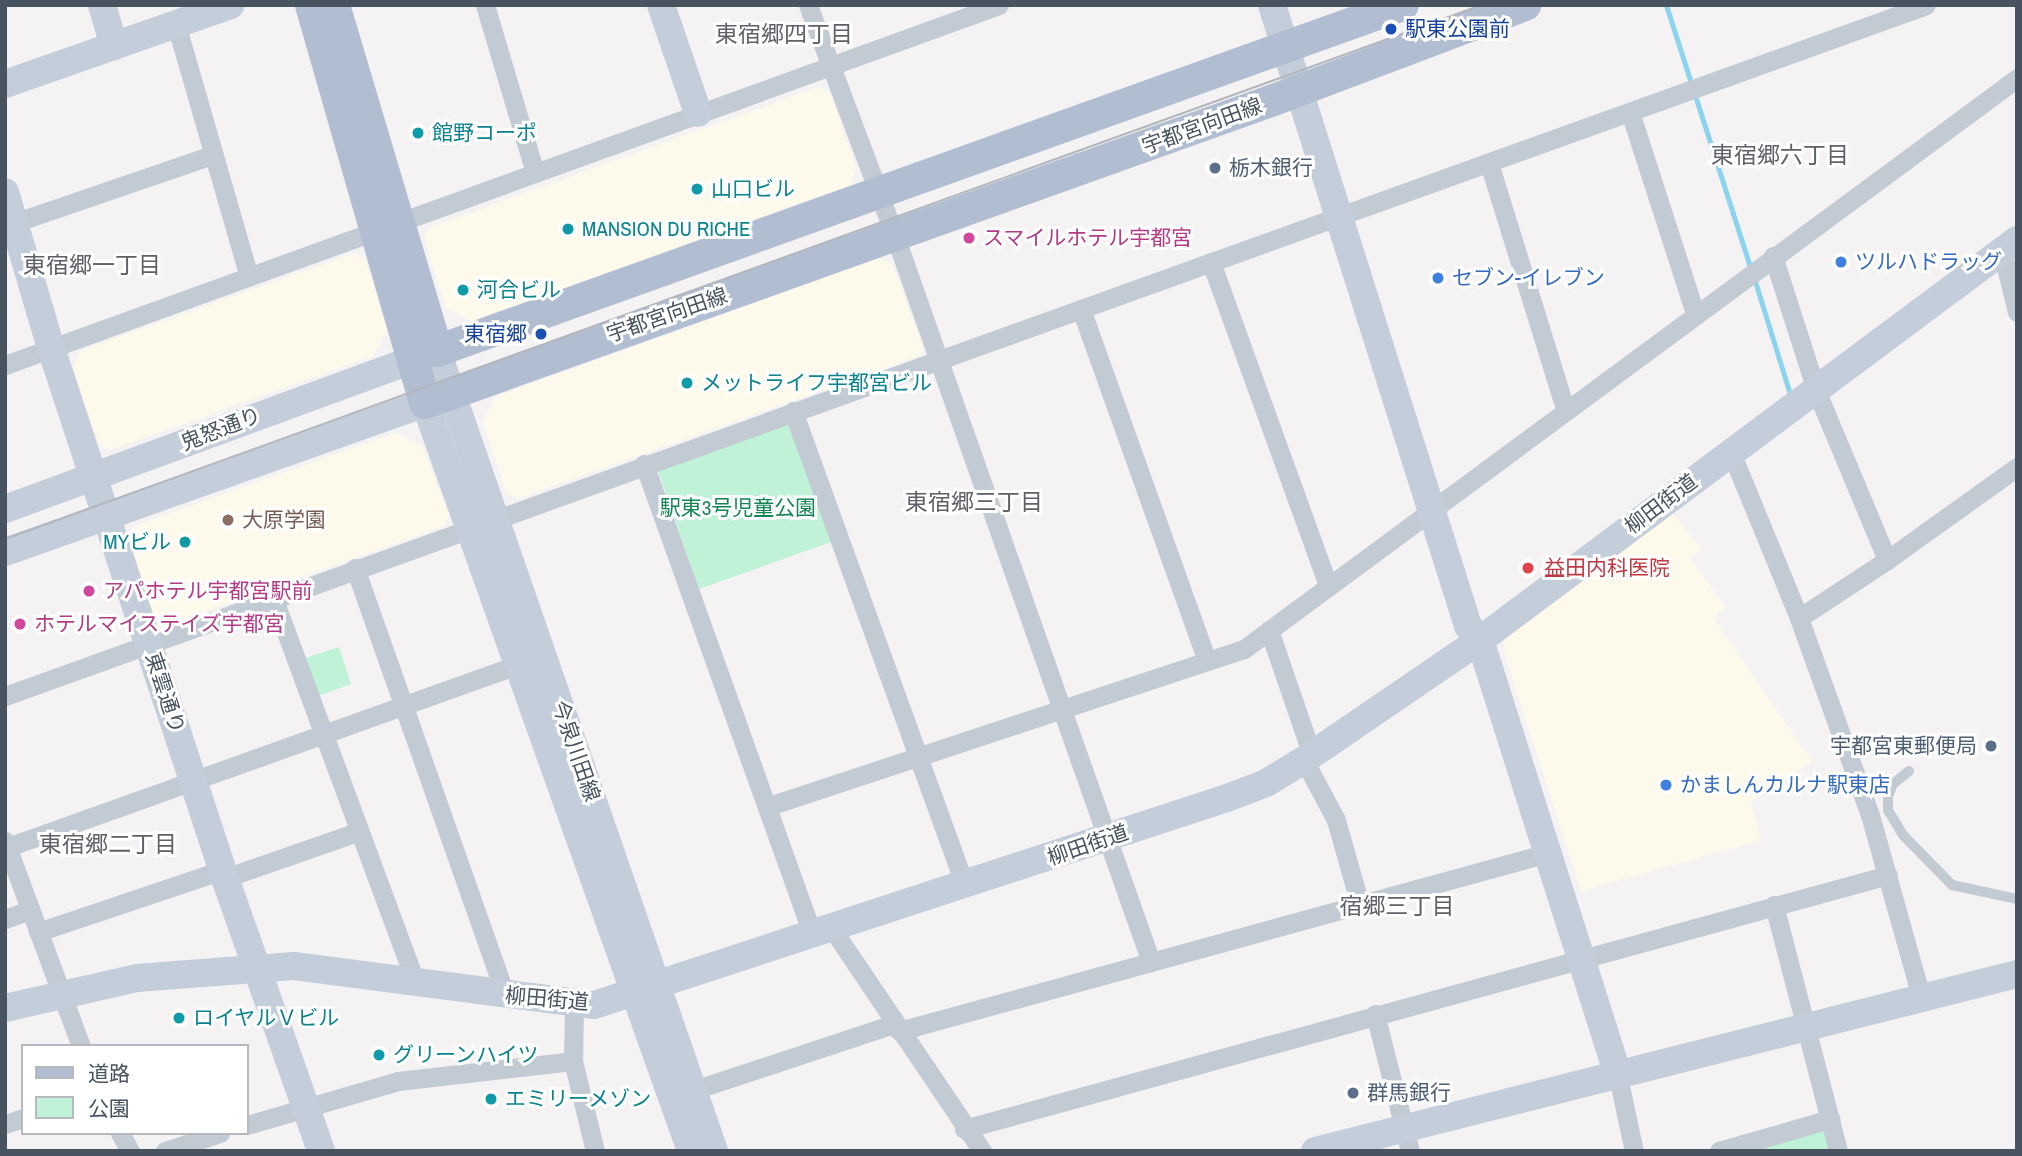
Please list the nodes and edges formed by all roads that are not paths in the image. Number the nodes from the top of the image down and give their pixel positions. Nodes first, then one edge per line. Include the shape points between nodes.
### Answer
1 (102, 5) edge
2 (231, 5) edge
3 (311, 5) edge
4 (334, 5) edge
5 (485, 5) edge
6 (661, 5) edge
7 (807, 5) edge
8 (999, 5) edge
9 (1272, 5) edge
10 (1285, 5) edge
11 (1403, 5) edge
12 (1525, 5) edge
13 (1926, 5) edge
14 (176, 24) junction
15 (1292, 45) junction
16 (114, 46) junction
17 (828, 65) junction
18 (2017, 78) edge
19 (5, 84) edge
20 (1307, 88) junction
21 (1630, 112) junction
22 (698, 113) junction
23 (212, 155) junction
24 (1489, 163) junction
25 (534, 173) junction
26 (5, 192) edge
27 (879, 192) junction
28 (1348, 213) junction
29 (10, 224) edge
30 (388, 227) junction
31 (895, 236) junction
32 (2009, 245) edge
33 (1773, 256) junction
34 (1211, 262) junction
35 (249, 276) junction
36 (1081, 309) junction
37 (2017, 312) edge
38 (1695, 313) junction
39 (51, 348) junction
40 (424, 355) junction
41 (939, 361) junction
42 (5, 365) edge
43 (1816, 390) junction
44 (438, 398) junction
45 (1565, 409) junction
46 (793, 411) junction
47 (1731, 452) junction
48 (644, 464) junction
49 (2017, 467) edge
50 (94, 477) junction
51 (1438, 502) junction
52 (5, 509) edge
53 (108, 517) junction
54 (482, 522) junction
55 (5, 552) edge
56 (1887, 560) junction
57 (355, 568) junction
58 (1328, 585) junction
59 (272, 597) junction
60 (1799, 618) junction
61 (1269, 630) junction
62 (1480, 640) junction
63 (148, 641) junction
64 (532, 659) junction
65 (1207, 661) junction
66 (5, 696) edge
67 (404, 706) junction
68 (1059, 708) junction
69 (323, 735) junction
70 (920, 755) junction
71 (1308, 757) junction
72 (1909, 771) dead end
73 (193, 780) junction
74 (769, 806) junction
75 (357, 832) junction
76 (1110, 838) junction
77 (6, 846) edge
78 (1548, 853) junction
79 (224, 874) junction
80 (1888, 875) junction
81 (965, 886) junction
82 (2017, 899) edge
83 (1360, 905) junction
84 (1774, 905) junction
85 (30, 910) junction
86 (5, 919) edge
87 (38, 932) junction
88 (823, 933) junction
89 (1580, 956) junction
90 (1151, 961) junction
91 (254, 967) junction
92 (2017, 974) edge
93 (414, 979) junction
94 (648, 990) junction
95 (61, 993) junction
96 (506, 996) junction
97 (1921, 997) junction
98 (574, 1006) junction
99 (5, 1009) edge
100 (1375, 1014) junction
101 (1806, 1025) junction
102 (897, 1028) junction
103 (80, 1044) edge
104 (573, 1060) junction
105 (1616, 1072) junction
106 (694, 1090) junction
107 (304, 1106) junction
108 (1830, 1119) junction
109 (248, 1125) edge
110 (964, 1129) junction
111 (121, 1135) edge
112 (214, 1135) edge
113 (1406, 1139) edge
114 (130, 1151) edge
115 (165, 1151) edge
116 (321, 1151) edge
117 (595, 1151) edge
118 (691, 1151) edge
119 (714, 1151) edge
120 (982, 1151) edge
121 (1315, 1151) edge
122 (1634, 1151) edge
123 (1719, 1151) edge
124 (1838, 1151) edge

1 - 16 street
2 - 14 street
3 - 30 main road
4 - 30 main road
5 - 25 street
6 - 22 street
7 - 17 street
8 - 17 street
9 - 15 street
10 - 15 street
11 - 15 main road, 宇都宮向田線
12 - 20 main road, 宇都宮向田線
13 - 21 street
14 - 16 street
14 - 23 street
15 - 20 street
15 - 27 main road, 宇都宮向田線
16 - 19 street
17 - 22 street
17 - 27 street
18 - 33 street
20 - 28 street
20 - 31 main road, 宇都宮向田線
21 - 24 street
21 - 38 street
22 - 25 street
23 - 29 street
23 - 35 street
24 - 28 street
24 - 45 street
25 - 30 street
26 - 29 street, 東雲通り
27 - 31 street
27 - 40 main road, 宇都宮向田線
28 - 34 street
28 - 51 street
29 - 39 street, 東雲通り
30 - 35 street
30 - 40 main road
31 - 41 street
31 - 44 main road, 宇都宮向田線
32 - 37 street
32 - 43 street, 柳田街道
33 - 38 street
33 - 43 street
34 - 36 street
34 - 58 street
35 - 39 street
36 - 41 street
36 - 65 street
38 - 45 street
39 - 42 street
39 - 50 street, 東雲通り
40 - 44 main road
40 - 50 street, 鬼怒通り
41 - 46 street
41 - 68 street
43 - 47 street, 柳田街道
43 - 56 street
44 - 53 street
44 - 54 street, 今泉川田線
45 - 51 street
46 - 48 street
46 - 70 street
47 - 60 street
47 - 62 street, 柳田街道
48 - 54 street
48 - 74 street
49 - 56 street
50 - 52 street, 鬼怒通り
50 - 53 street, 東雲通り
51 - 58 street
51 - 62 street via 1468,626
53 - 55 street
53 - 63 street, 東雲通り
54 - 57 street
54 - 64 street, 今泉川田線
56 - 60 street
57 - 59 street
57 - 67 street
58 - 61 street
59 - 63 street
59 - 69 street
60 - 80 street
61 - 65 street via 1244,649
61 - 71 street
62 - 71 street, 柳田街道
62 - 78 street
63 - 66 street
63 - 73 street, 東雲通り
64 - 67 street
64 - 94 street, 今泉川田線
65 - 68 street
67 - 69 street
67 - 96 street
68 - 70 street
68 - 76 street
69 - 73 street
69 - 75 street
70 - 74 street
70 - 81 street
71 - 76 street, 柳田街道 via 1266,783
71 - 83 street via 1336,820
72 - 82 lane via 1893,784 1888,796 1888,810 1903,835 1952,885
73 - 77 street
73 - 79 street, 東雲通り
74 - 88 street
75 - 79 street
75 - 93 street
76 - 81 street, 柳田街道
76 - 90 street
77 - 85 street
78 - 83 street
78 - 89 street
79 - 87 street
79 - 91 street, 東雲通り
80 - 84 street
80 - 97 street
81 - 88 street, 柳田街道
83 - 90 street
84 - 89 street
84 - 101 street
85 - 86 street
85 - 87 street
87 - 95 street
88 - 94 street, 柳田街道
88 - 102 street
89 - 100 street
89 - 105 street
90 - 102 street
91 - 93 street, 柳田街道 via 293,966
91 - 95 street, 柳田街道 via 137,978
91 - 107 street, 東雲通り
92 - 97 street
93 - 96 street, 柳田街道
94 - 98 street, 柳田街道
94 - 106 street, 今泉川田線
94 - 118 street, 今泉川田線
95 - 99 street, 柳田街道
95 - 103 street
96 - 98 street, 柳田街道
97 - 101 street
98 - 104 street
100 - 110 street
100 - 113 street
101 - 105 street
101 - 108 street
102 - 106 street
102 - 110 street
104 - 107 street via 398,1081
104 - 117 street
105 - 113 street
105 - 122 street
106 - 119 street, 今泉川田線
107 - 109 street
107 - 116 street, 東雲通り
108 - 123 street
108 - 124 street
110 - 120 street
111 - 114 street
112 - 115 street
113 - 121 street

